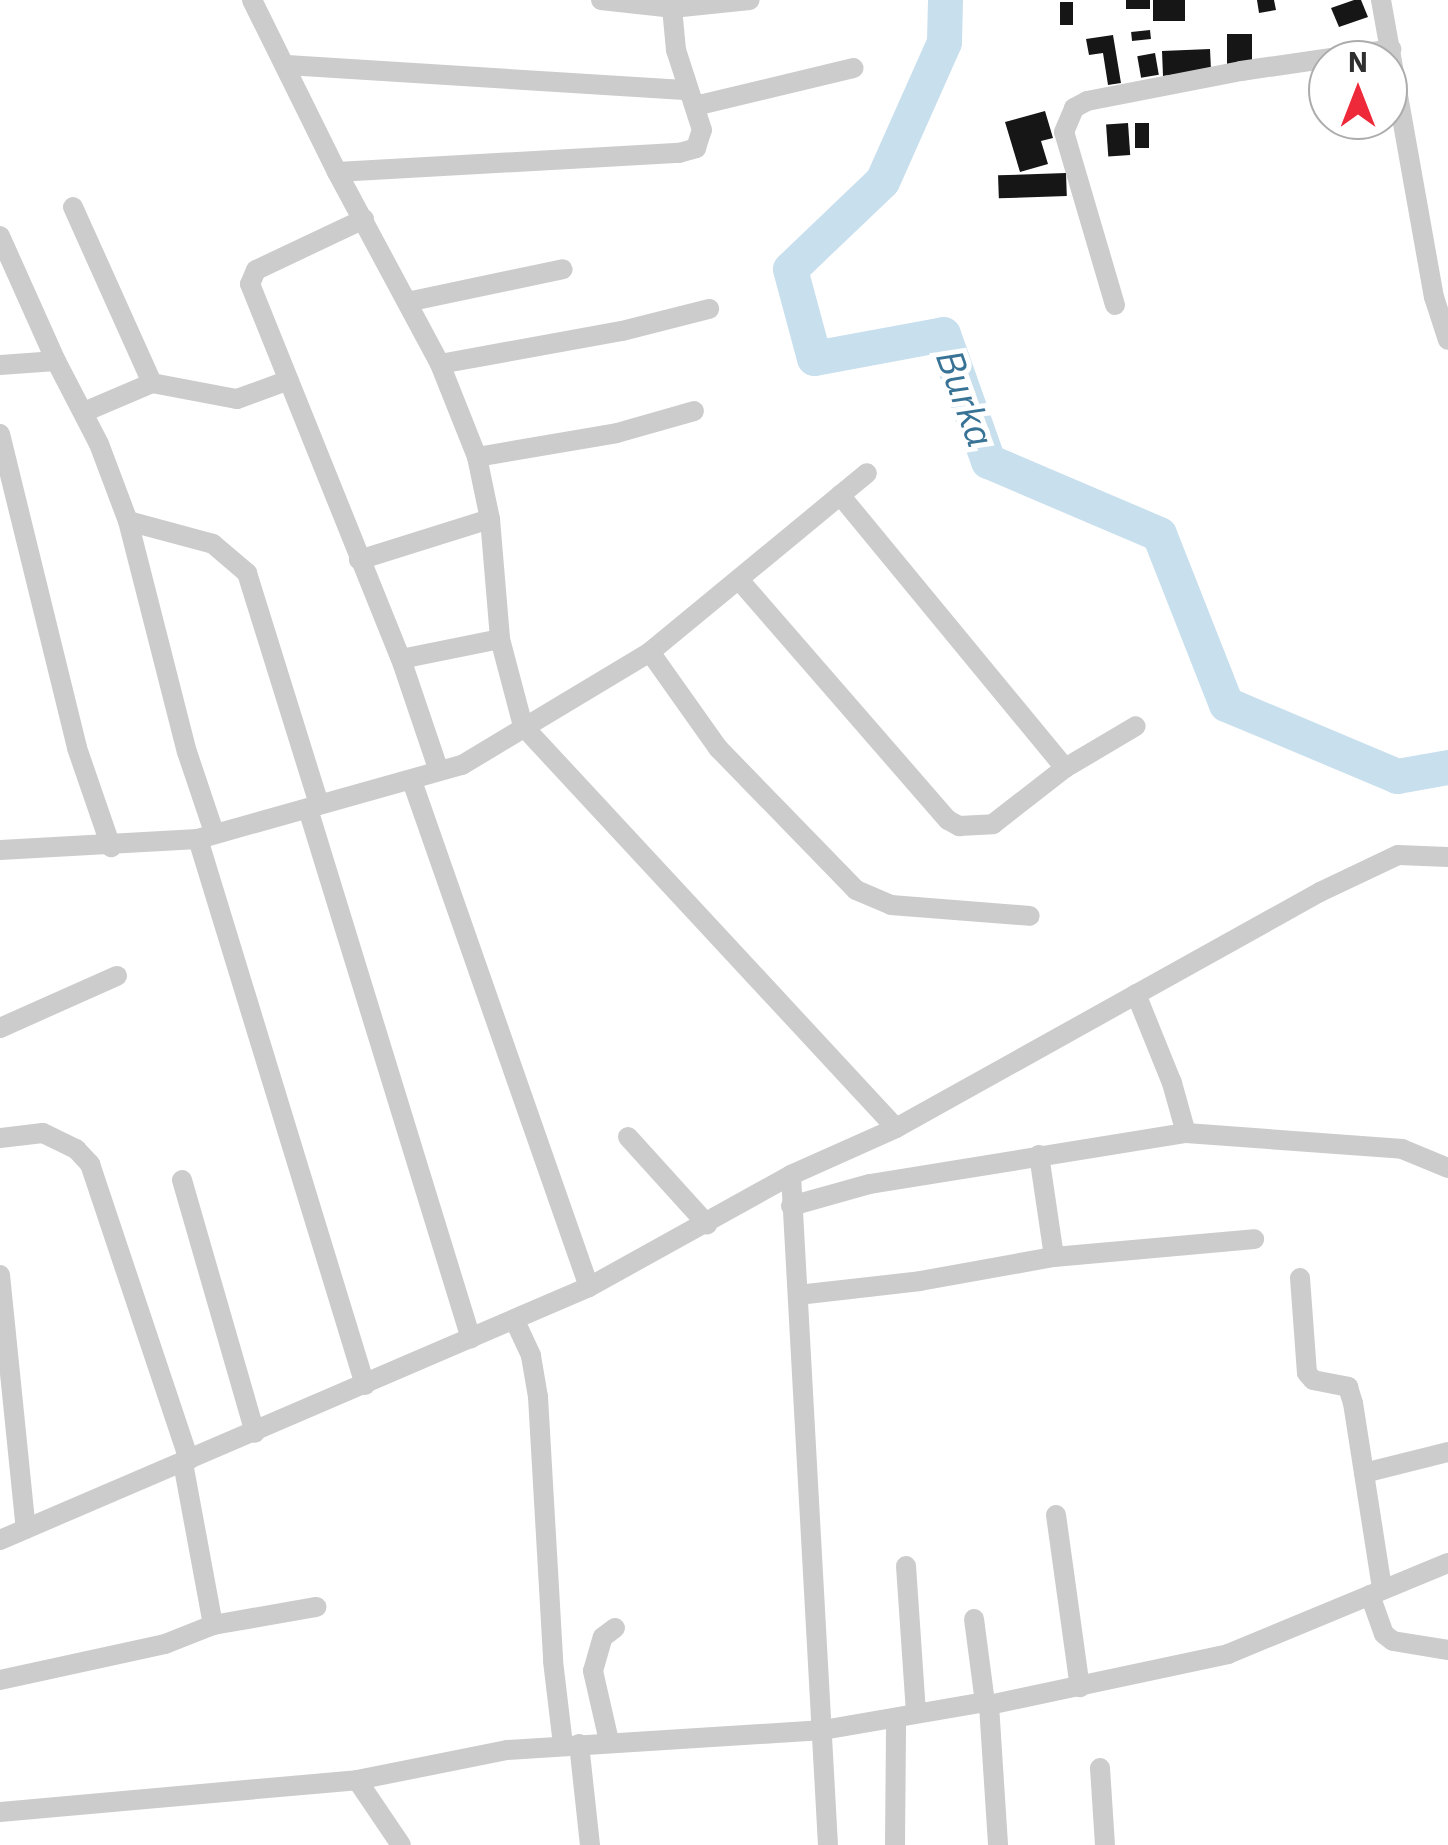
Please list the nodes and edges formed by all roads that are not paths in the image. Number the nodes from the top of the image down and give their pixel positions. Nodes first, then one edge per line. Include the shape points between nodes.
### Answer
1 (252, 0) edge
2 (601, 0) edge
3 (750, 0) edge
4 (1381, 0) edge
5 (672, 8) junction
6 (1389, 40) edge
7 (1308, 61) edge
8 (287, 64) junction
9 (853, 68) dead end
10 (692, 98) junction
11 (1407, 140) edge
12 (337, 172) junction
13 (73, 206) dead end
14 (364, 219) junction
15 (0, 236) edge
16 (563, 270) dead end
17 (407, 302) junction
18 (1114, 305) dead end
19 (709, 309) dead end
20 (1448, 340) edge
21 (56, 361) junction
22 (440, 364) junction
23 (0, 366) edge
24 (289, 380) junction
25 (152, 384) junction
26 (694, 411) dead end
27 (84, 412) junction
28 (0, 434) edge
29 (478, 457) junction
30 (867, 473) dead end
31 (840, 495) junction
32 (490, 519) junction
33 (128, 521) junction
34 (359, 560) junction
35 (740, 581) junction
36 (500, 639) junction
37 (650, 652) junction
38 (402, 660) junction
39 (523, 726) junction
40 (1136, 726) dead end
41 (1065, 768) junction
42 (439, 771) junction
43 (412, 781) junction
44 (313, 807) junction
45 (206, 836) junction
46 (112, 847) junction
47 (0, 850) edge
48 (1448, 857) edge
49 (1030, 916) dead end
50 (116, 976) dead end
51 (1136, 994) junction
52 (0, 1028) edge
53 (896, 1128) junction
54 (1186, 1133) junction
55 (628, 1137) dead end
56 (0, 1138) edge
57 (1039, 1154) junction
58 (1448, 1168) edge
59 (790, 1175) junction
60 (182, 1180) dead end
61 (790, 1206) junction
62 (707, 1224) junction
63 (1254, 1239) dead end
64 (1054, 1257) junction
65 (0, 1275) edge
66 (1300, 1278) dead end
67 (588, 1287) junction
68 (798, 1295) junction
69 (515, 1321) junction
70 (471, 1340) junction
71 (365, 1385) junction
72 (256, 1433) junction
73 (1448, 1452) edge
74 (186, 1462) junction
75 (1364, 1473) junction
76 (1056, 1515) dead end
77 (26, 1529) junction
78 (0, 1540) edge
79 (1448, 1562) edge
80 (906, 1566) dead end
81 (1376, 1592) junction
82 (316, 1608) dead end
83 (974, 1619) dead end
84 (213, 1624) junction
85 (615, 1628) dead end
86 (1448, 1650) edge
87 (0, 1680) edge
88 (1080, 1687) junction
89 (987, 1703) junction
90 (906, 1715) junction
91 (822, 1730) junction
92 (609, 1742) junction
93 (571, 1744) junction
94 (1100, 1768) dead end
95 (357, 1780) junction
96 (0, 1812) edge
97 (401, 1845) edge
98 (590, 1845) edge
99 (828, 1845) edge
100 (894, 1845) edge
101 (998, 1845) edge
102 (1104, 1845) edge

1 - 8 street
2 - 5 street
3 - 5 street
4 - 6 street
5 - 10 street via 676,50
7 - 18 street via 1074,108 1064,132
8 - 10 street
8 - 12 street
9 - 10 street
10 - 12 street via 701,139 679,153
11 - 20 street via 1434,298
12 - 14 street
13 - 25 street
14 - 17 street
14 - 24 street via 250,277
15 - 21 street
16 - 17 street
17 - 22 street
19 - 22 street
21 - 23 street
21 - 27 street
22 - 29 street
24 - 25 street via 237,399
24 - 34 street
25 - 27 street
26 - 29 street via 617,433
27 - 33 street
28 - 46 street via 77,748
29 - 32 street
30 - 31 street
31 - 35 street
31 - 41 street
32 - 34 street
32 - 36 street
33 - 44 street via 213,544 247,572
33 - 45 street
34 - 38 street
35 - 37 street
35 - 41 street via 948,820 970,828 994,824
36 - 38 street
36 - 39 street
37 - 39 street
37 - 49 street via 718,748 856,890 904,906
38 - 42 street
39 - 42 street
39 - 53 street
40 - 41 street
42 - 43 street
43 - 44 street
43 - 67 street
44 - 45 street
44 - 70 street
45 - 46 street
45 - 71 street
46 - 47 street
48 - 51 street via 1398,855
50 - 52 street
51 - 53 street
51 - 54 street
53 - 59 street
54 - 57 street
54 - 58 street via 1402,1150
55 - 62 street
56 - 74 street via 43,1133 90,1164
57 - 61 street via 870,1184
57 - 64 street
59 - 61 street
59 - 62 street
60 - 72 street
61 - 68 street
62 - 67 street
63 - 64 street
64 - 68 street
65 - 77 street
66 - 75 street via 1308,1373 1313,1380 1348,1386
67 - 69 street
68 - 91 street
69 - 70 street
69 - 93 street via 531,1356 538,1397 553,1661
70 - 71 street
71 - 72 street
72 - 74 street
73 - 75 street
74 - 77 street
74 - 84 street
75 - 81 street
76 - 88 street
77 - 78 street
79 - 81 street
80 - 90 street
81 - 86 street via 1384,1634
81 - 88 street via 1228,1654
82 - 84 street
83 - 89 street
84 - 87 street via 165,1644
85 - 92 street via 603,1637 593,1671
88 - 89 street
89 - 90 street
89 - 101 street
90 - 91 street
90 - 100 street
91 - 92 street
91 - 99 street
92 - 93 street
93 - 95 street
93 - 98 street
94 - 102 street
95 - 96 street
95 - 97 street

